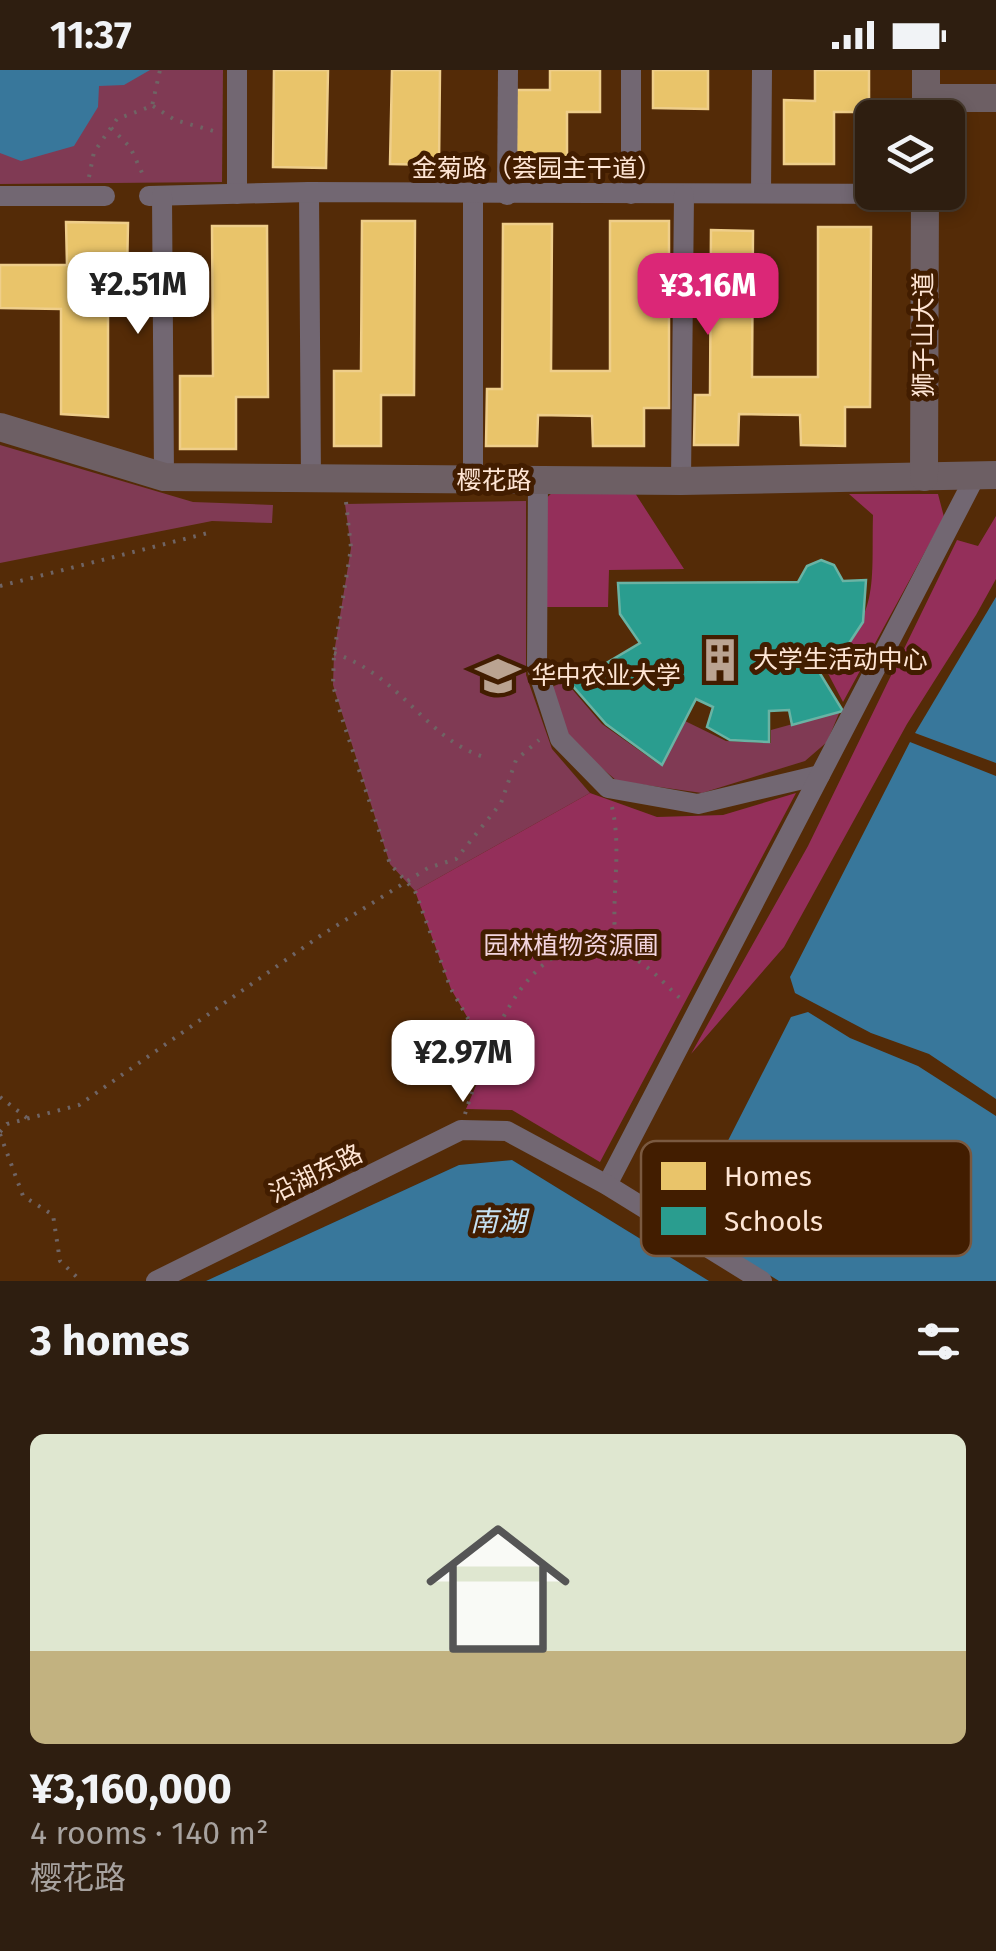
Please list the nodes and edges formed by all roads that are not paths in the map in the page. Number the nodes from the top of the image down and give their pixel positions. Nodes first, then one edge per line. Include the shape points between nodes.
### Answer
1 (238, 70) edge
2 (508, 70) edge
3 (631, 70) edge
4 (762, 70) edge
5 (926, 95) edge
6 (996, 98) edge
7 (309, 192) junction
8 (237, 194) junction
9 (473, 194) junction
10 (631, 194) junction
11 (761, 194) junction
12 (855, 194) edge
13 (507, 195) junction
14 (684, 195) junction
15 (0, 196) edge
16 (95, 196) road end
17 (925, 210) edge
18 (0, 428) edge
19 (164, 476) junction
20 (986, 476) edge
21 (924, 478) junction
22 (311, 481) junction
23 (473, 481) junction
24 (538, 481) junction
25 (681, 481) junction
26 (820, 775) junction
27 (606, 1185) junction
28 (641, 1207) edge
29 (721, 1256) edge
30 (156, 1281) edge
31 (762, 1281) edge

1 - 8 street
2 - 13 street
3 - 10 street
4 - 11 street
5 - 6 street
7 - 8 street, 金菊路（荟园主干道）
7 - 9 street, 金菊路（荟园主干道）
7 - 22 street
8 - 19 street, 金菊路（荟园主干道） via 156,196
9 - 13 street, 金菊路（荟园主干道）
9 - 23 street
10 - 13 street, 金菊路（荟园主干道）
10 - 14 street, 金菊路（荟园主干道）
11 - 12 street, 金菊路（荟园主干道）
11 - 14 street, 金菊路（荟园主干道）
14 - 25 street
15 - 16 street
17 - 21 street, 狮子山大道
18 - 19 street, 樱花路
19 - 22 street, 樱花路
20 - 21 street, 樱花路
20 - 26 street
21 - 25 street, 樱花路
22 - 23 street, 樱花路
23 - 24 street, 樱花路
24 - 25 street, 樱花路
24 - 26 street via 537,668 560,739 608,788 698,804
26 - 27 street
27 - 28 street, 沿湖东路
27 - 30 street, 沿湖东路 via 507,1131 461,1130
29 - 31 street, 沿湖东路

